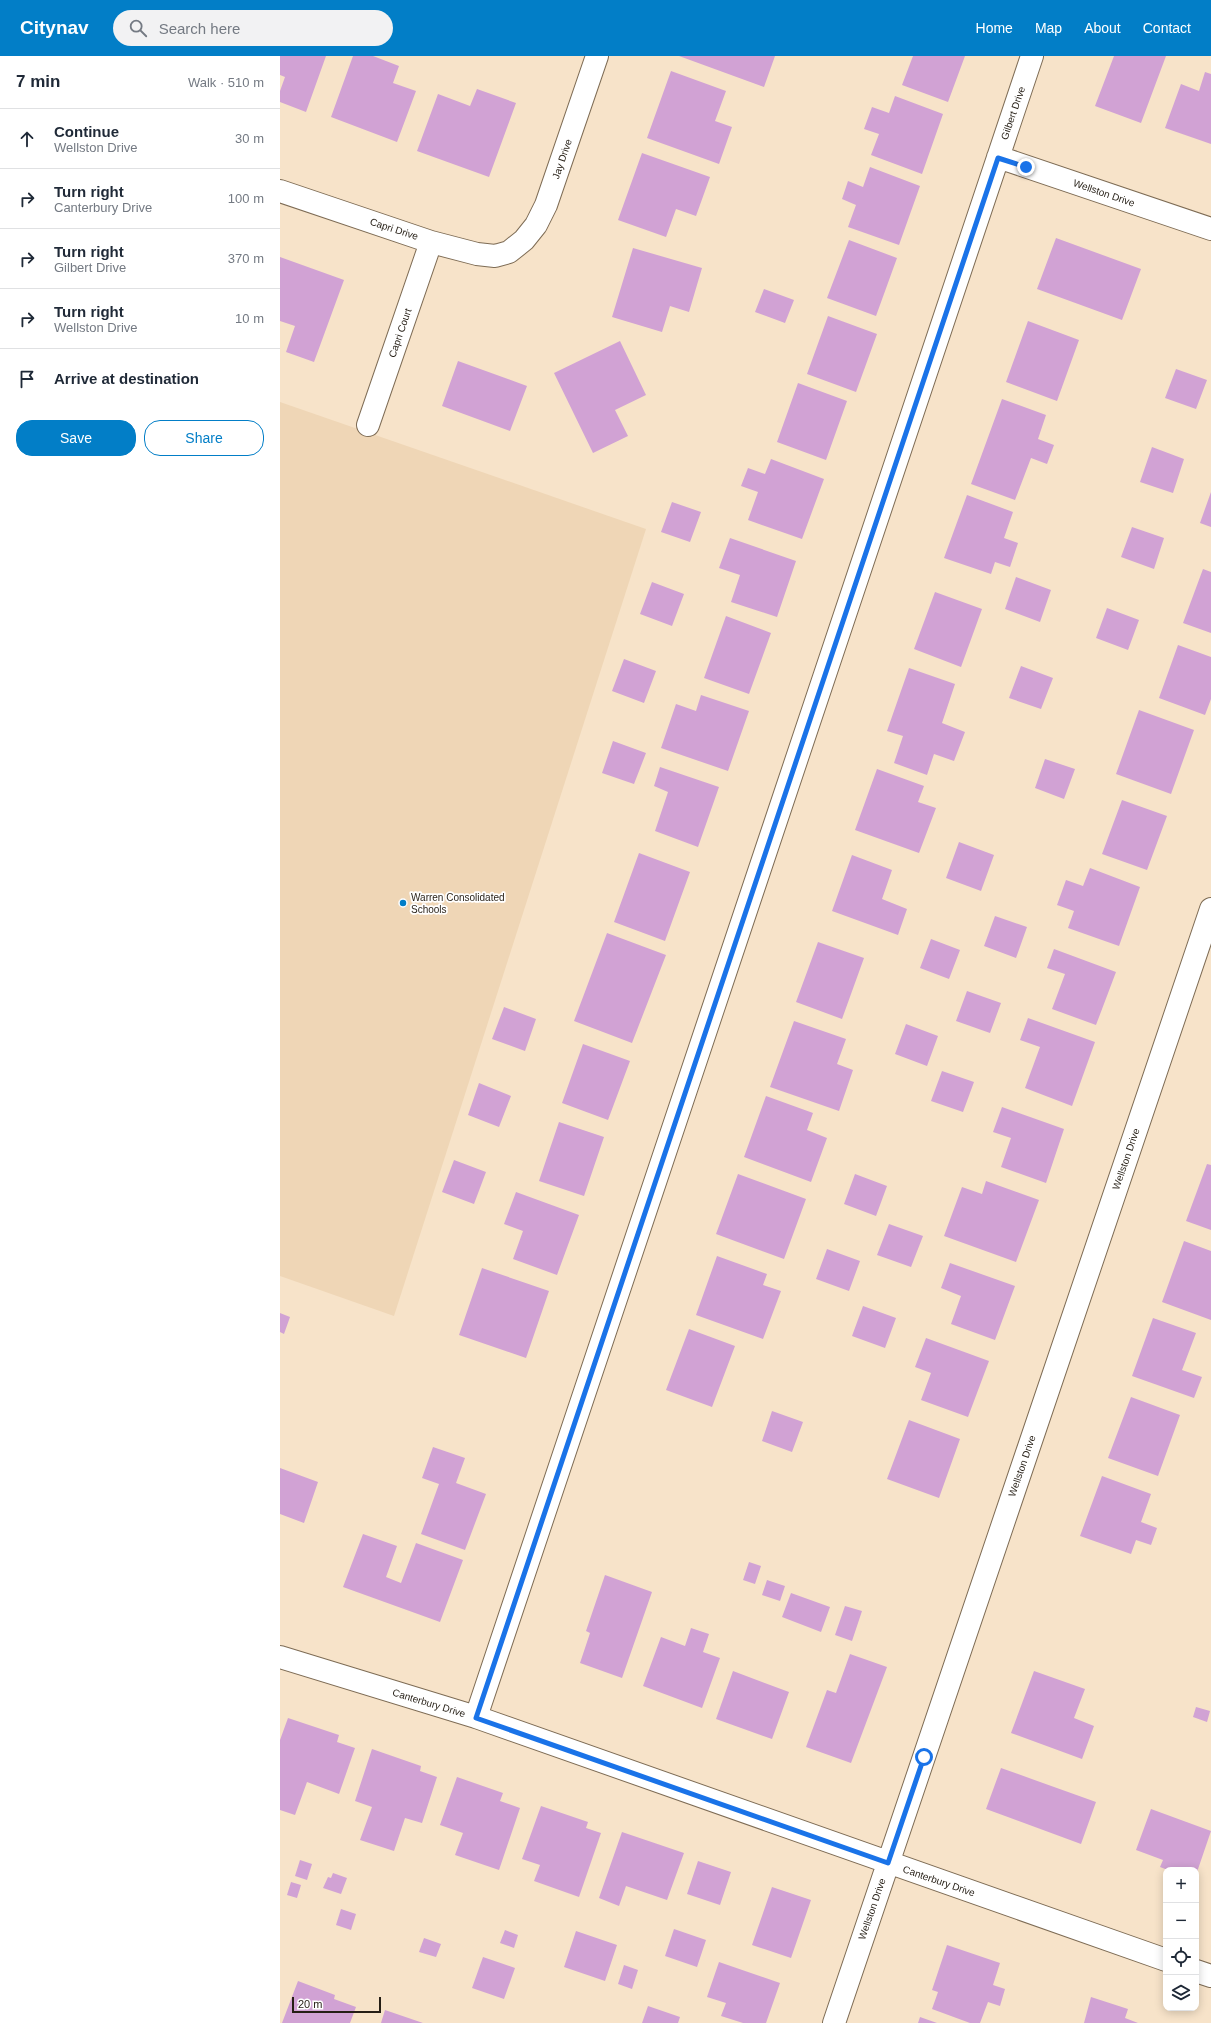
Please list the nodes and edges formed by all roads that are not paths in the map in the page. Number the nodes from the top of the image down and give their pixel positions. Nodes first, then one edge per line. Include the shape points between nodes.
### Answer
1 (598, 56) edge
2 (1032, 56) edge
3 (998, 158) junction
4 (280, 192) edge
5 (1211, 230) edge
6 (431, 242) junction
7 (509, 252) joint
8 (368, 425) dead end
9 (1211, 909) edge
10 (280, 1657) edge
11 (476, 1718) junction
12 (888, 1863) junction
13 (1163, 1959) edge
14 (1199, 1972) edge
15 (1211, 1976) edge
16 (834, 2023) edge

1 - 7 street, Jay Drive via 546,205 536,225 524,240
2 - 3 street, Gilbert Drive
3 - 5 street, Wellston Drive
3 - 11 street, Gilbert Drive
4 - 6 street, Capri Drive
6 - 7 street, Capri Drive via 477,254 495,256
6 - 8 street, Capri Court
9 - 12 street, Wellston Drive
10 - 11 street, Canterbury Drive
11 - 12 street, Canterbury Drive
12 - 13 street, Canterbury Drive
12 - 16 street, Wellston Drive
14 - 15 street

